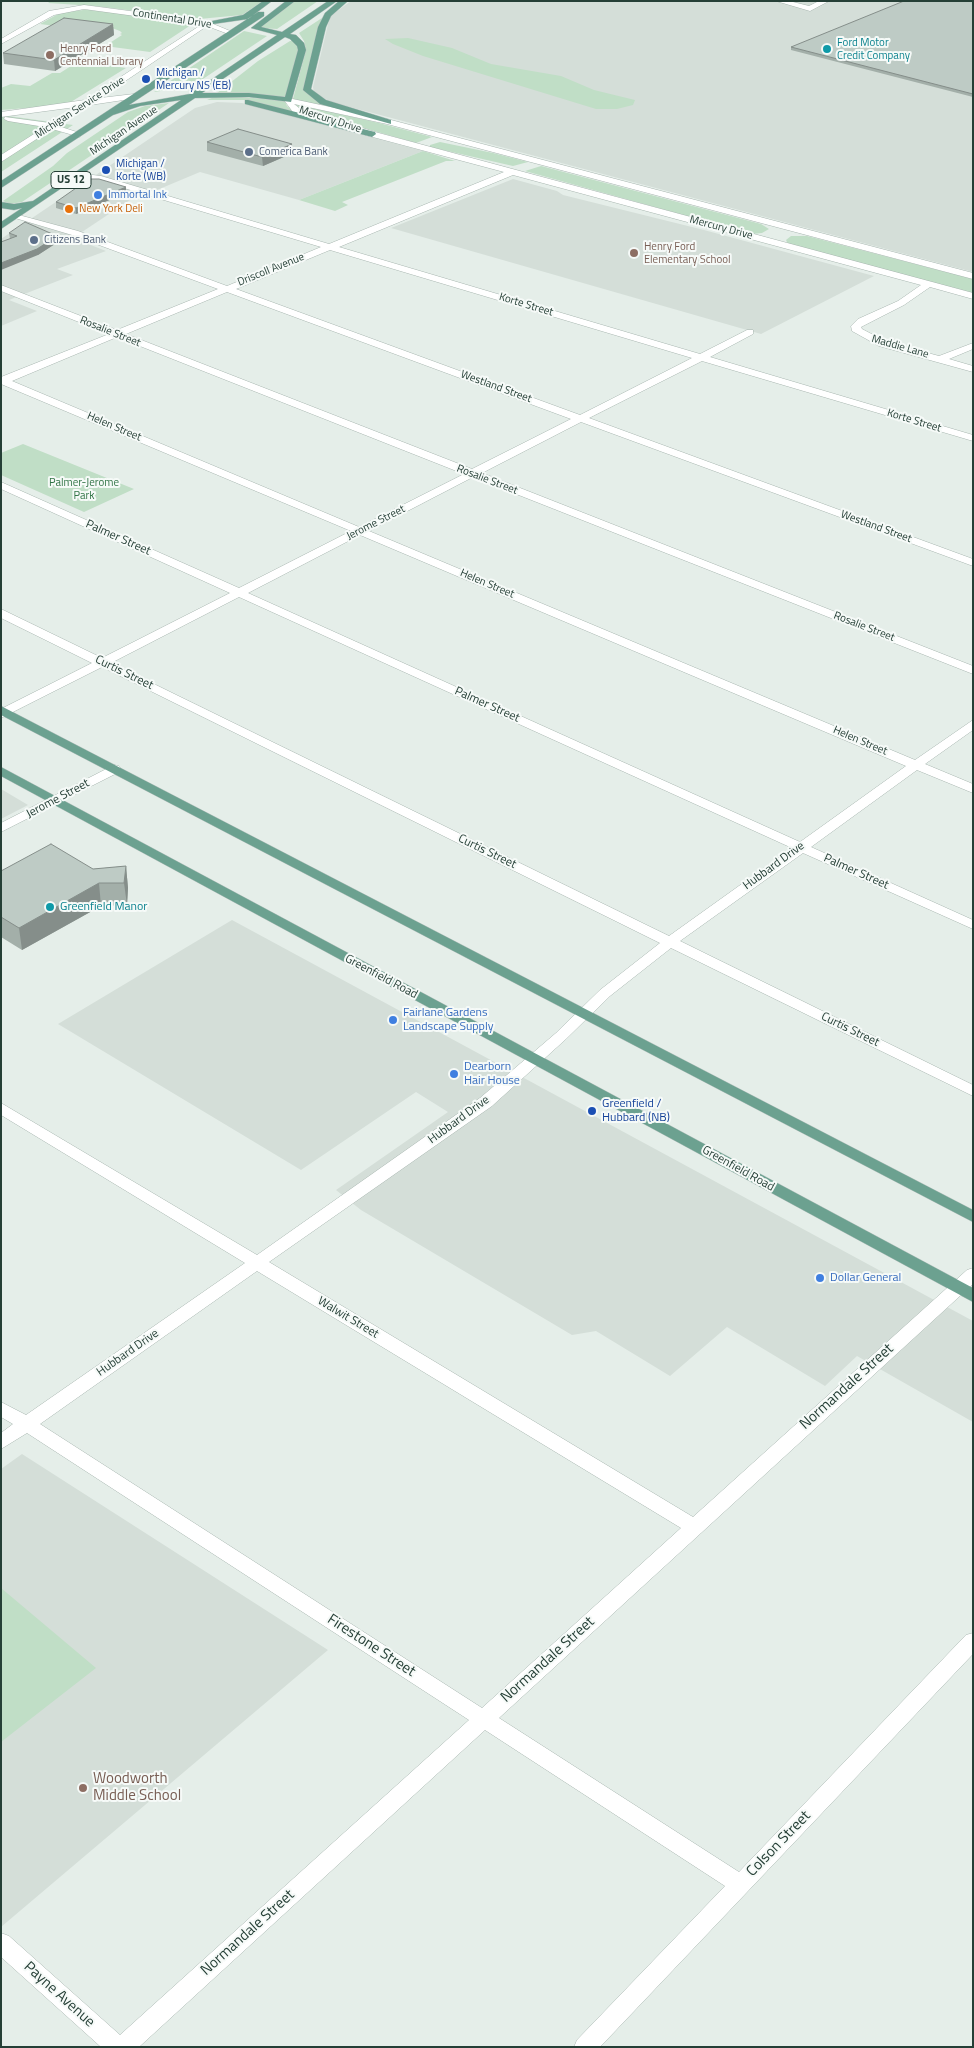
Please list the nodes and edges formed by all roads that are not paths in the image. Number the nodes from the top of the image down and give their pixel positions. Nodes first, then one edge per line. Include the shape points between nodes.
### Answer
1 (268, 1) edge
2 (279, 1) edge
3 (291, 1) edge
4 (333, 1) edge
5 (344, 1) edge
6 (780, 1) edge
7 (803, 1) edge
8 (822, 3) edge
9 (206, 23) junction
10 (231, 33) junction
11 (283, 35) junction
12 (1, 42) edge
13 (208, 86) junction
14 (134, 96) junction
15 (195, 96) junction
16 (288, 100) junction
17 (88, 103) junction
18 (180, 106) junction
19 (108, 114) junction
20 (1, 116) edge
21 (388, 122) junction
22 (52, 126) junction
23 (372, 134) junction
24 (77, 135) junction
25 (458, 140) junction
26 (26, 143) junction
27 (1, 146) edge
28 (420, 147) junction
29 (47, 155) junction
30 (1, 159) edge
31 (538, 161) junction
32 (514, 171) junction
33 (79, 175) junction
34 (1, 185) edge
35 (1, 196) edge
36 (42, 199) junction
37 (1, 205) edge
38 (18, 216) junction
39 (1, 226) edge
40 (796, 229) junction
41 (770, 241) junction
42 (329, 246) junction
43 (973, 276) edge
44 (929, 284) junction
45 (1, 288) edge
46 (227, 288) junction
47 (973, 296) edge
48 (750, 332) dead end
49 (116, 334) junction
50 (973, 346) edge
51 (701, 357) junction
52 (942, 359) junction
53 (973, 369) edge
54 (2, 380) edge
55 (580, 418) junction
56 (973, 438) edge
57 (472, 474) junction
58 (1, 485) edge
59 (360, 531) junction
60 (973, 563) edge
61 (238, 593) junction
62 (1, 612) edge
63 (102, 662) junction
64 (973, 670) edge
65 (2, 712) edge
66 (973, 724) edge
67 (915, 764) junction
68 (114, 769) junction
69 (1, 771) edge
70 (973, 789) edge
71 (55, 800) junction
72 (1, 828) edge
73 (800, 847) junction
74 (973, 925) edge
75 (670, 942) junction
76 (584, 1014) junction
77 (534, 1059) junction
78 (973, 1091) edge
79 (1, 1108) edge
80 (973, 1217) edge
81 (256, 1262) junction
82 (973, 1274) edge
83 (965, 1292) edge
84 (1, 1408) edge
85 (26, 1424) junction
86 (1, 1442) edge
87 (694, 1527) junction
88 (973, 1641) edge
89 (483, 1718) junction
90 (740, 1884) junction
91 (1, 1943) edge
92 (118, 2047) edge
93 (123, 2047) edge
94 (585, 2047) edge

1 - 9 main road via 245,17
2 - 10 main road, Michigan Avenue / US 12
3 - 11 main road via 254,28
4 - 11 main road, Michigan Avenue / US 12
5 - 21 main road via 328,15 322,27 308,90 323,102
6 - 8 street via 810,9
7 - 8 street
9 - 10 street, Continental Drive
9 - 12 street, Continental Drive via 72,8 52,13
9 - 17 street, Michigan Service Drive
10 - 14 main road, Michigan Avenue / US 12
11 - 13 main road, Michigan Avenue / US 12
11 - 16 main road via 297,39 302,50
13 - 14 main road
13 - 15 main road, Michigan Avenue / US 12
14 - 17 street
14 - 19 main road, Michigan Avenue / US 12
15 - 16 main road via 249,95
15 - 18 main road, Michigan Avenue / US 12
15 - 19 main road via 139,104
16 - 21 street, Mercury Drive
16 - 23 street, Mercury Drive via 296,110
17 - 20 street
17 - 22 street, Michigan Service Drive
18 - 23 main road via 242,101
18 - 33 main road, Michigan Avenue / US 12
19 - 24 main road, Michigan Avenue / US 12
20 - 22 street
21 - 25 street, Mercury Drive
22 - 24 street
22 - 26 street, Michigan Service Drive
23 - 28 street, Mercury Drive
24 - 29 main road, Michigan Avenue / US 12
25 - 28 street via 431,141
25 - 31 street, Mercury Drive
26 - 27 street
26 - 30 street, Michigan Service Drive
28 - 32 street, Mercury Drive
29 - 34 main road, Michigan Avenue / US 12
29 - 35 main road via 46,166
31 - 32 street, Driscoll Avenue via 532,168
31 - 40 street, Mercury Drive
32 - 41 street, Mercury Drive
32 - 42 street, Driscoll Avenue
33 - 36 main road, Michigan Avenue / US 12
33 - 42 street, Korte Street
36 - 37 main road via 20,206
36 - 38 main road, Michigan Avenue / US 12
38 - 39 main road, Michigan Avenue / US 12
38 - 46 street, Westland Street
40 - 41 street
40 - 43 street, Mercury Drive
41 - 44 street, Mercury Drive
42 - 46 street, Driscoll Avenue
42 - 51 street, Korte Street
44 - 47 street, Mercury Drive
44 - 52 street, Maddie Lane via 901,303 868,317 856,326 857,331 872,340
45 - 49 street, Rosalie Street
46 - 49 street, Driscoll Avenue
46 - 55 street, Westland Street
48 - 51 street, Jerome Street
49 - 54 street, Driscoll Avenue
49 - 57 street, Rosalie Street
50 - 52 street
51 - 55 street, Jerome Street
51 - 56 street, Korte Street
52 - 53 street, Maddie Lane
54 - 59 street, Helen Street
55 - 57 street, Jerome Street
55 - 60 street, Westland Street
57 - 59 street, Jerome Street
57 - 64 street, Rosalie Street
58 - 61 street, Palmer Street
59 - 61 street, Jerome Street
59 - 67 street, Helen Street
61 - 63 street, Jerome Street
61 - 73 street, Palmer Street
62 - 63 street, Curtis Street
63 - 65 street, Jerome Street
63 - 75 street, Curtis Street
65 - 68 main road
66 - 67 street, Hubbard Drive
67 - 70 street, Helen Street
67 - 73 street, Hubbard Drive
68 - 71 street, Jerome Street
68 - 76 main road
69 - 71 main road, Greenfield Road
71 - 72 street, Jerome Street
71 - 77 main road, Greenfield Road
73 - 74 street, Palmer Street
73 - 75 street, Hubbard Drive
75 - 76 street, Hubbard Drive via 612,987
75 - 78 street, Curtis Street
76 - 77 street, Hubbard Drive
76 - 80 main road
77 - 81 street, Hubbard Drive via 486,1102
77 - 83 main road, Greenfield Road
79 - 81 street, Walwit Street
81 - 85 street, Hubbard Drive
81 - 87 street, Walwit Street
82 - 83 street, Normandale Street
83 - 87 street, Normandale Street
84 - 85 street, Firestone Street
85 - 86 street, Hubbard Drive
85 - 89 street, Firestone Street
87 - 89 street, Normandale Street
88 - 90 street, Colson Street
89 - 90 street, Firestone Street
89 - 93 street, Normandale Street
90 - 94 street, Colson Street
91 - 92 street, Payne Avenue

